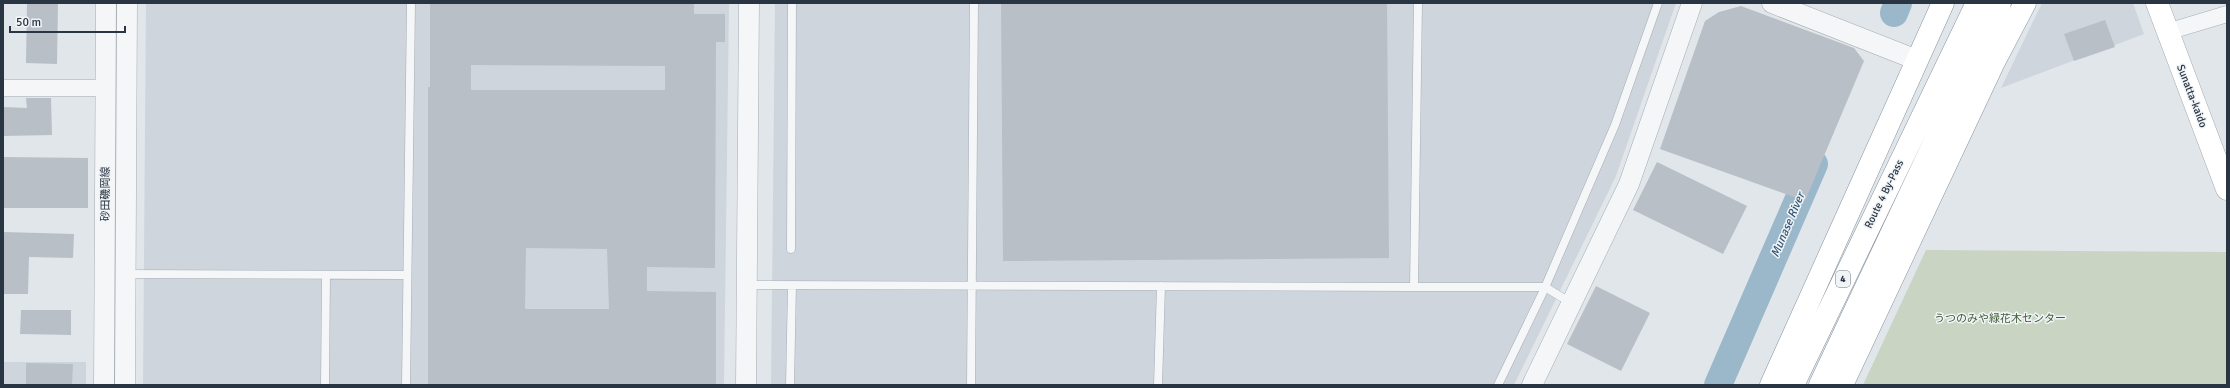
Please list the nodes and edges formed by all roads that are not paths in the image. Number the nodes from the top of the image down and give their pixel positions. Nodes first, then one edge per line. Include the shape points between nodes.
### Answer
1 (106, 3) edge
2 (127, 3) edge
3 (411, 3) edge
4 (749, 3) edge
5 (792, 3) edge
6 (974, 3) edge
7 (1418, 3) edge
8 (1658, 3) edge
9 (1692, 3) edge
10 (1772, 3) edge
11 (1943, 3) edge
12 (1977, 3) edge
13 (2000, 3) edge
14 (2025, 3) edge
15 (2157, 3) edge
16 (2227, 14) edge
17 (2167, 32) junction
18 (1917, 60) junction
19 (3, 88) edge
20 (105, 88) junction
21 (2227, 189) edge
22 (791, 249) dead end
23 (126, 274) junction
24 (326, 275) junction
25 (406, 275) junction
26 (747, 285) junction
27 (792, 285) junction
28 (972, 286) junction
29 (1161, 286) junction
30 (1414, 287) junction
31 (1545, 287) junction
32 (1571, 303) junction
33 (104, 385) edge
34 (125, 385) edge
35 (324, 385) edge
36 (406, 385) edge
37 (746, 385) edge
38 (790, 385) edge
39 (971, 385) edge
40 (1158, 385) edge
41 (1498, 385) edge
42 (1532, 385) edge
43 (1771, 385) edge
44 (1793, 385) edge
45 (1820, 385) edge
46 (1842, 385) edge

1 - 20 street, 砂田磯岡線
2 - 23 street, 砂田磯岡線
3 - 25 lane
4 - 26 street
5 - 22 lane
6 - 28 lane
7 - 30 lane
8 - 31 lane via 1615,125
9 - 32 street via 1629,184
10 - 18 street
11 - 18 main road
12 - 44 main road, Route 4 By-Pass / 4
13 - 45 main road, Route 4 By-Pass / 4
14 - 46 main road via 1993,64
15 - 17 main road, Sunatta-kaido
16 - 17 street
17 - 21 main road, Sunatta-kaido
18 - 43 main road
19 - 20 street
20 - 33 street, 砂田磯岡線
23 - 24 lane
23 - 34 street, 砂田磯岡線
24 - 25 lane
24 - 35 lane
25 - 36 lane
26 - 27 lane
26 - 37 street
27 - 28 lane
27 - 38 lane
28 - 29 lane
28 - 39 lane
29 - 30 lane
29 - 40 lane
30 - 31 lane
31 - 32 lane
31 - 41 lane
32 - 42 street

